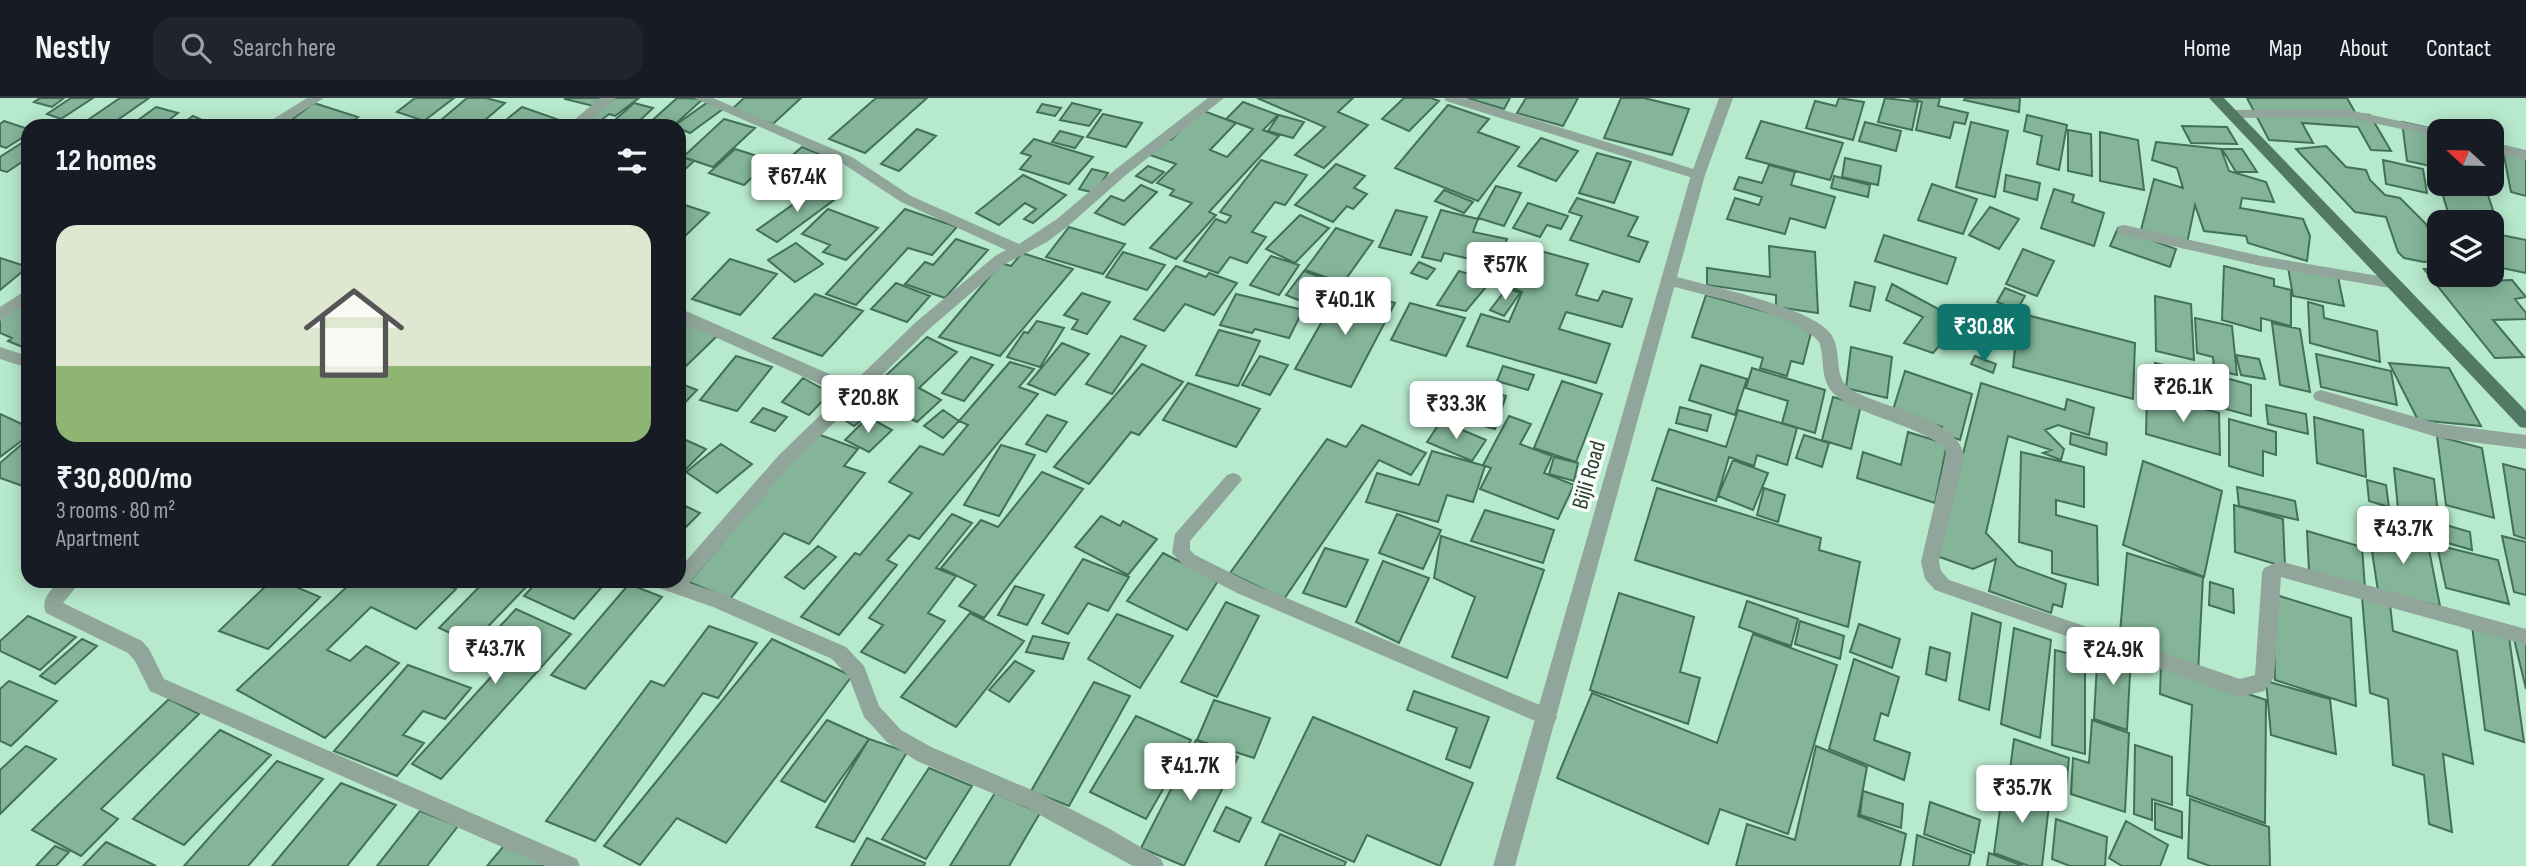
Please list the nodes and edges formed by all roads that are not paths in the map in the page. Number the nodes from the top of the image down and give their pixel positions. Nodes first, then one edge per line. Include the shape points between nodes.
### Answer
1 (317, 98) edge
2 (609, 98) edge
3 (701, 98) edge
4 (1217, 98) edge
5 (1451, 98) edge
6 (1726, 98) edge
7 (2216, 98) edge
8 (2232, 114) junction
9 (281, 119) edge
10 (583, 119) edge
11 (2427, 130) edge
12 (2504, 149) edge
13 (2526, 155) edge
14 (1698, 176) junction
15 (2124, 230) dead end
16 (1019, 250) junction
17 (1669, 280) junction
18 (2396, 284) junction
19 (21, 299) edge
20 (0, 315) edge
21 (686, 317) edge
22 (0, 353) edge
23 (21, 360) edge
24 (853, 393) junction
25 (2321, 396) dead end
26 (2526, 422) edge
27 (2526, 442) edge
28 (1233, 480) dead end
29 (686, 564) edge
30 (65, 588) edge
31 (682, 588) edge
32 (2526, 637) edge
33 (1548, 717) junction
34 (569, 866) edge
35 (1153, 866) edge
36 (1504, 866) edge

1 - 9 street
2 - 10 street
3 - 16 street via 847,160 890,190
4 - 16 street via 1062,223
5 - 14 street
6 - 14 street, Bijli Road
7 - 8 main road
8 - 11 street via 2344,113
8 - 18 main road
12 - 13 street
14 - 17 street, Bijli Road
15 - 18 street via 2261,261
16 - 24 street via 957,295
17 - 32 street via 1778,314 1823,334 1831,376 1843,393 1933,430 1953,445 1955,455 1930,562 1932,574 1942,585 2240,688 2257,685 2264,678 2271,573 2280,569
17 - 33 street, Bijli Road
18 - 26 main road
19 - 20 street
21 - 24 street
22 - 23 street
24 - 29 street
25 - 27 street via 2440,431
28 - 33 street via 1181,539 1181,552 1189,560 1244,588
30 - 34 street via 53,607 135,647 157,685
31 - 35 street via 839,653 857,672 872,711 894,736 924,754 1045,807
33 - 36 street, Bijli Road

